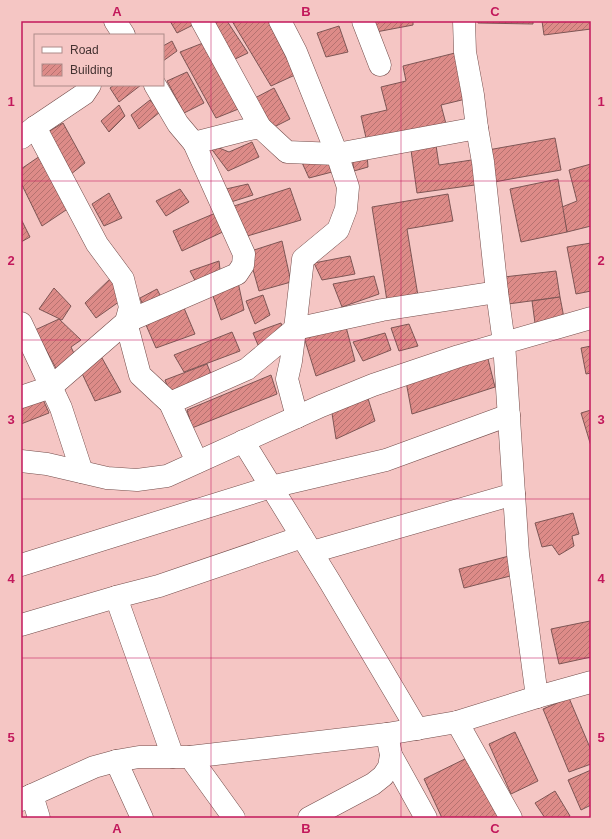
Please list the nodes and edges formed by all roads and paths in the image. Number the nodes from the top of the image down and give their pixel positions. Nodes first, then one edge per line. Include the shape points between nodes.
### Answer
1 (115, 21) edge
2 (134, 21) edge
3 (202, 21) edge
4 (280, 21) edge
5 (363, 21) edge
6 (464, 21) edge
7 (125, 34) edge
8 (127, 34) edge
9 (380, 65) dead end
10 (89, 86) edge
11 (155, 86) edge
12 (260, 127) junction
13 (477, 128) junction
14 (28, 132) edge
15 (194, 143) junction
16 (337, 154) junction
17 (497, 292) junction
18 (591, 318) edge
19 (126, 322) junction
20 (21, 324) edge
21 (295, 329) junction
22 (504, 343) junction
23 (51, 387) junction
24 (21, 397) edge
25 (170, 403) junction
26 (509, 415) junction
27 (297, 417) junction
28 (243, 441) junction
29 (21, 461) edge
30 (197, 462) junction
31 (82, 472) junction
32 (271, 487) junction
33 (514, 494) junction
34 (307, 544) junction
35 (21, 565) edge
36 (116, 597) junction
37 (21, 625) edge
38 (591, 682) edge
39 (537, 697) junction
40 (457, 722) junction
41 (418, 728) junction
42 (387, 734) junction
43 (391, 755) junction
44 (181, 757) junction
45 (116, 761) junction
46 (27, 798) edge
47 (39, 818) edge
48 (142, 818) edge
49 (234, 818) edge
50 (309, 818) edge
51 (426, 818) edge
52 (511, 818) edge

1 - 7 street
2 - 8 street
3 - 12 street
4 - 16 street via 296,52
5 - 9 street
6 - 13 street via 465,52
10 - 14 street via 84,94
11 - 15 street via 178,124
12 - 15 street
12 - 16 street via 287,152
13 - 16 street
13 - 17 street
14 - 19 street via 97,244 124,279 130,307
15 - 19 street via 244,254 243,265 237,274
16 - 21 street via 348,187 346,209 338,230 303,259
17 - 21 street via 382,310
17 - 22 street
18 - 22 street
19 - 23 street
19 - 25 street via 140,375
20 - 23 street
21 - 25 street via 247,368
21 - 27 street via 287,379
22 - 26 street
22 - 27 street via 373,385
23 - 24 street
23 - 31 street via 61,408
25 - 30 street
26 - 32 street via 386,460
26 - 33 street
27 - 28 street
28 - 30 street
28 - 32 street
29 - 31 street
30 - 31 street via 167,476 137,480 107,478
32 - 34 street
32 - 35 street
33 - 34 street
33 - 39 street via 518,554
34 - 36 street
34 - 41 street
36 - 37 street
36 - 44 street
38 - 39 street
39 - 40 street
40 - 41 street
40 - 52 street
41 - 42 street
42 - 43 street
42 - 44 street
43 - 50 street via 389,767 373,784
43 - 51 street
44 - 45 street via 139,757
44 - 49 street
45 - 46 street via 94,767
45 - 48 street
46 - 47 street

